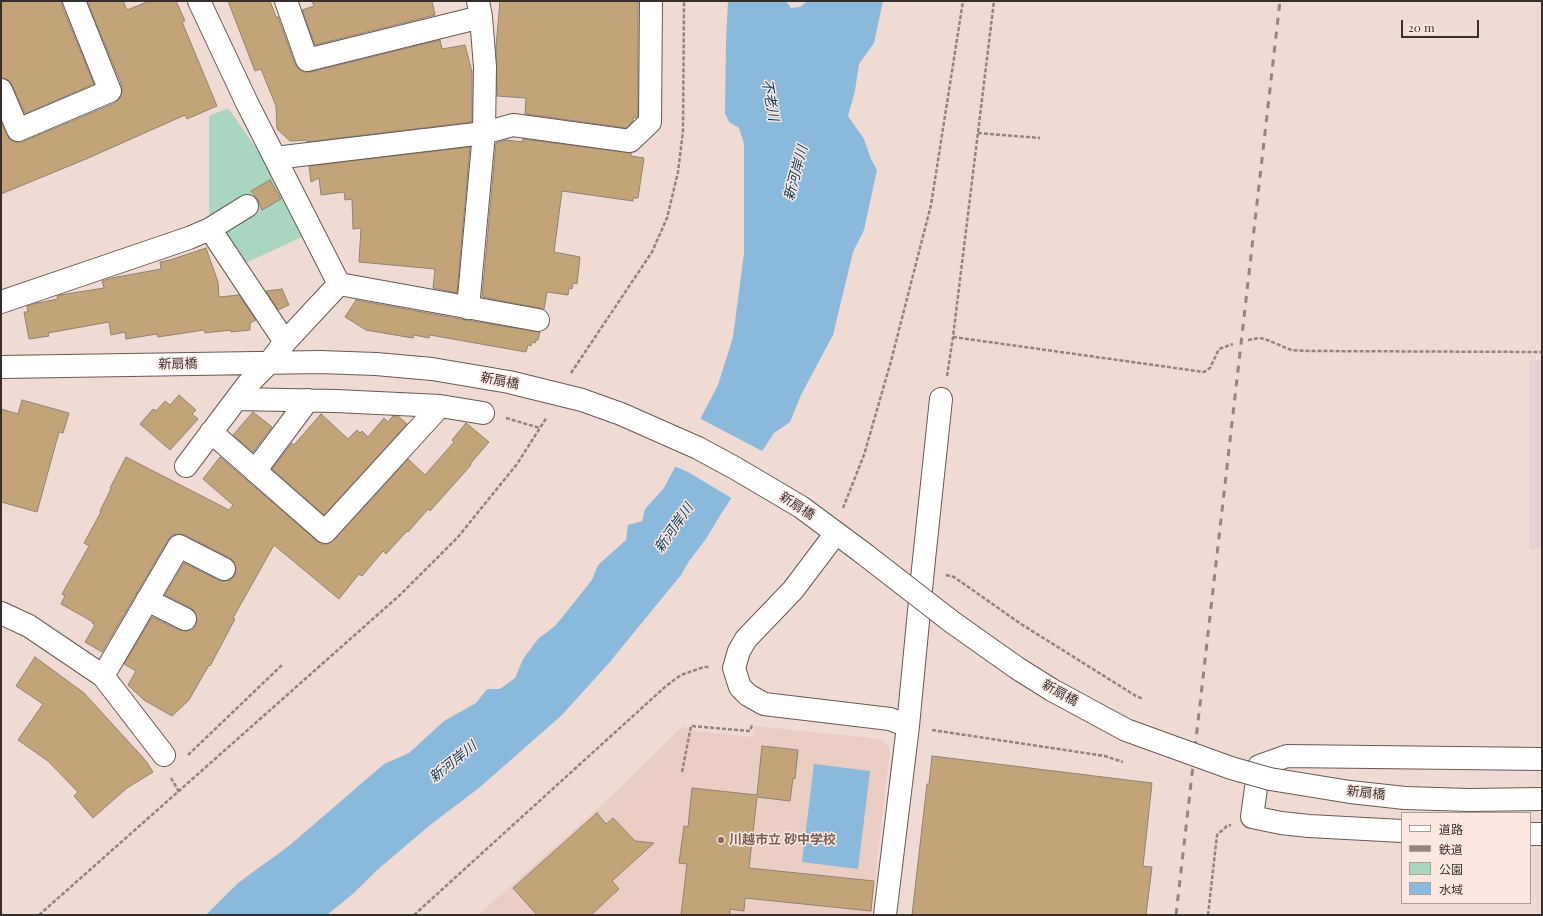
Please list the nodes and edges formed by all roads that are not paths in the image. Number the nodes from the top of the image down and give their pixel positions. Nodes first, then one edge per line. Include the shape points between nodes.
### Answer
1 (74, 1) edge
2 (199, 1) edge
3 (286, 1) edge
4 (651, 1) edge
5 (480, 9) edge
6 (1, 90) edge
7 (484, 133) junction
8 (275, 158) junction
9 (247, 206) dead end
10 (210, 230) junction
11 (339, 284) junction
12 (1, 302) edge
13 (468, 308) junction
14 (538, 320) dead end
15 (285, 342) junction
16 (269, 363) junction
17 (1, 367) edge
18 (237, 399) junction
19 (941, 399) road end
20 (308, 400) junction
21 (440, 406) junction
22 (493, 415) road end
23 (211, 432) junction
24 (186, 466) dead end
25 (255, 471) junction
26 (838, 523) junction
27 (224, 569) dead end
28 (147, 600) junction
29 (1, 613) edge
30 (185, 619) dead end
31 (103, 676) junction
32 (908, 726) junction
33 (164, 755) road end
34 (1542, 759) edge
35 (1542, 799) edge
36 (1401, 831) edge
37 (1531, 834) edge
38 (1542, 834) edge
39 (885, 915) edge

1 - 6 street via 110,90 18,130
2 - 8 street
3 - 5 street via 307,60
4 - 7 street via 650,122 630,141 513,125
5 - 7 street via 485,67
7 - 8 street
7 - 13 street
8 - 11 street
9 - 10 street
10 - 12 street
10 - 15 street
11 - 13 street
11 - 15 street
13 - 14 street
15 - 16 street
16 - 17 street, 新扇橋
16 - 18 street
16 - 26 street, 新扇橋 via 376,364 432,369 509,382 582,400 698,448 801,508
18 - 20 street
18 - 23 street
19 - 32 street
20 - 21 street
20 - 25 street
21 - 22 street
21 - 25 street via 325,532
23 - 24 street
23 - 25 street
26 - 32 street via 793,590 746,639 734,668 740,687 764,704 890,720
26 - 35 street, 新扇橋, bridge via 863,553 952,622 1017,668 1126,730 1155,742 1230,768 1309,786 1405,798
27 - 28 street via 179,546
28 - 30 street
28 - 31 street
29 - 31 street via 30,626
31 - 33 street
32 - 39 street
34 - 36 street via 1287,756 1259,766 1252,817 1309,826
37 - 38 street

